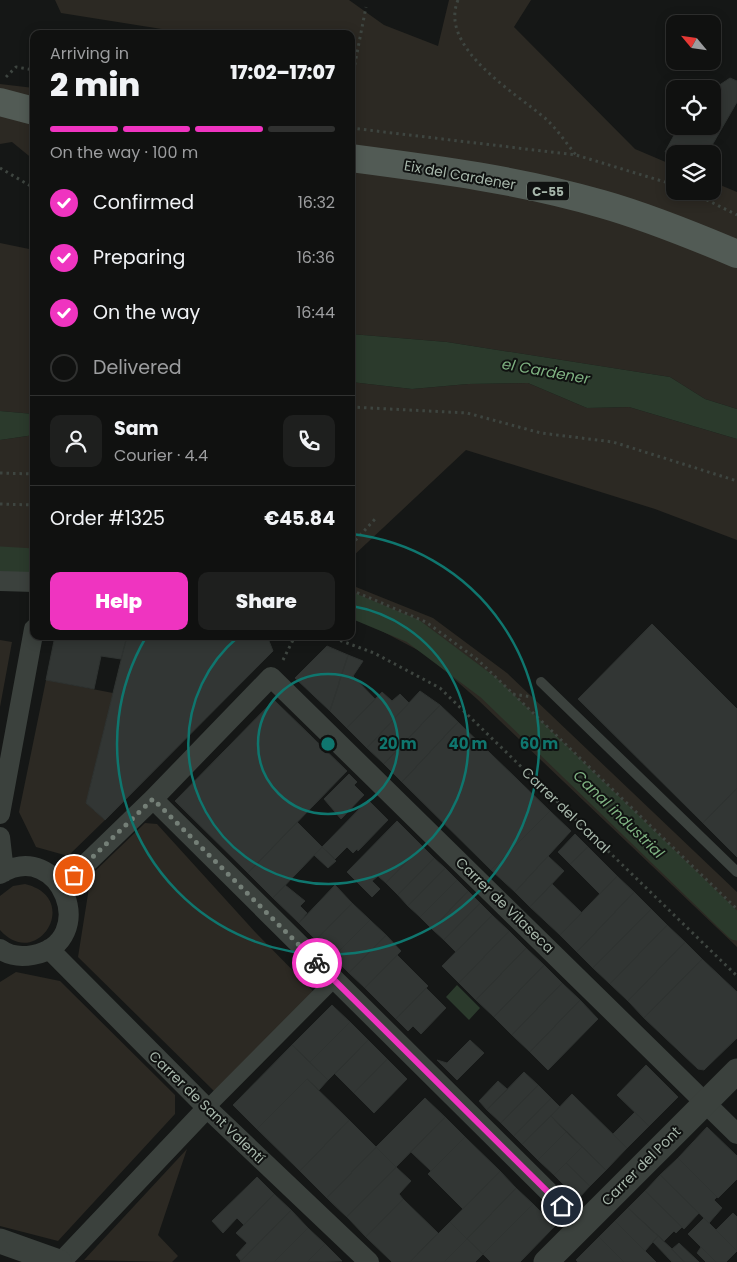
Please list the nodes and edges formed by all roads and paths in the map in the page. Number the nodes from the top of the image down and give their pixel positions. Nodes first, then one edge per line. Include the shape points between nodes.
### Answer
1 (458, 0) edge
2 (366, 7) dead end
3 (355, 63) edge
4 (30, 69) edge
5 (0, 84) edge
6 (0, 102) edge
7 (30, 110) edge
8 (0, 114) edge
9 (30, 117) edge
10 (355, 128) edge
11 (576, 155) junction
12 (355, 159) edge
13 (0, 168) edge
14 (666, 182) edge
15 (30, 186) edge
16 (707, 200) edge
17 (737, 215) edge
18 (737, 254) edge
19 (355, 407) edge
20 (0, 473) edge
21 (30, 474) edge
22 (737, 481) edge
23 (0, 504) edge
24 (30, 505) edge
25 (376, 518) dead end
26 (355, 541) edge
27 (0, 581) edge
28 (30, 582) edge
29 (355, 592) edge
30 (32, 640) edge
31 (293, 640) edge
32 (339, 640) edge
33 (271, 677) junction
34 (541, 682) dead end
35 (153, 799) junction
36 (0, 814) edge
37 (0, 836) edge
38 (737, 872) edge
39 (2, 873) edge
40 (62, 887) junction
41 (737, 909) edge
42 (0, 949) edge
43 (49, 949) junction
44 (737, 976) edge
45 (334, 980) junction
46 (737, 1071) edge
47 (705, 1101) junction
48 (207, 1108) junction
49 (737, 1134) edge
50 (582, 1225) junction
51 (0, 1240) edge
52 (60, 1262) edge
53 (369, 1262) edge
54 (546, 1262) edge

1 - 11 path via 454,23 464,47 508,91 547,120
2 - 3 path
4 - 5 path via 16,67
6 - 7 main road
8 - 9 main road
10 - 11 path
11 - 14 path
12 - 18 main road, Eix del Cardener / C-55 via 498,180 601,203 670,226
13 - 15 path
16 - 17 path
19 - 22 path via 468,413 541,433 613,442
20 - 21 path
23 - 24 path
25 - 26 path
27 - 28 street
29 - 41 path via 426,622 478,660
30 - 36 street
31 - 33 path
32 - 44 path, Carrer del Canal via 374,653 440,688
33 - 35 street
33 - 47 street, Carrer de Vilaseca
34 - 38 lane
35 - 40 street
35 - 45 street
37 - 39 street
39 - 40 street via 14,868 36,868
40 - 43 street via 68,903 68,920 58,941
42 - 43 street via 26,956
43 - 48 street, Carrer de Sant Valentí
45 - 48 street
45 - 50 street
46 - 47 street, Carrer del Pont
47 - 49 street, Carrer de Vilaseca
47 - 50 street, Carrer del Pont
48 - 52 street
48 - 53 street, Carrer de Sant Valentí
50 - 54 street, Carrer del Pont
51 - 52 street

